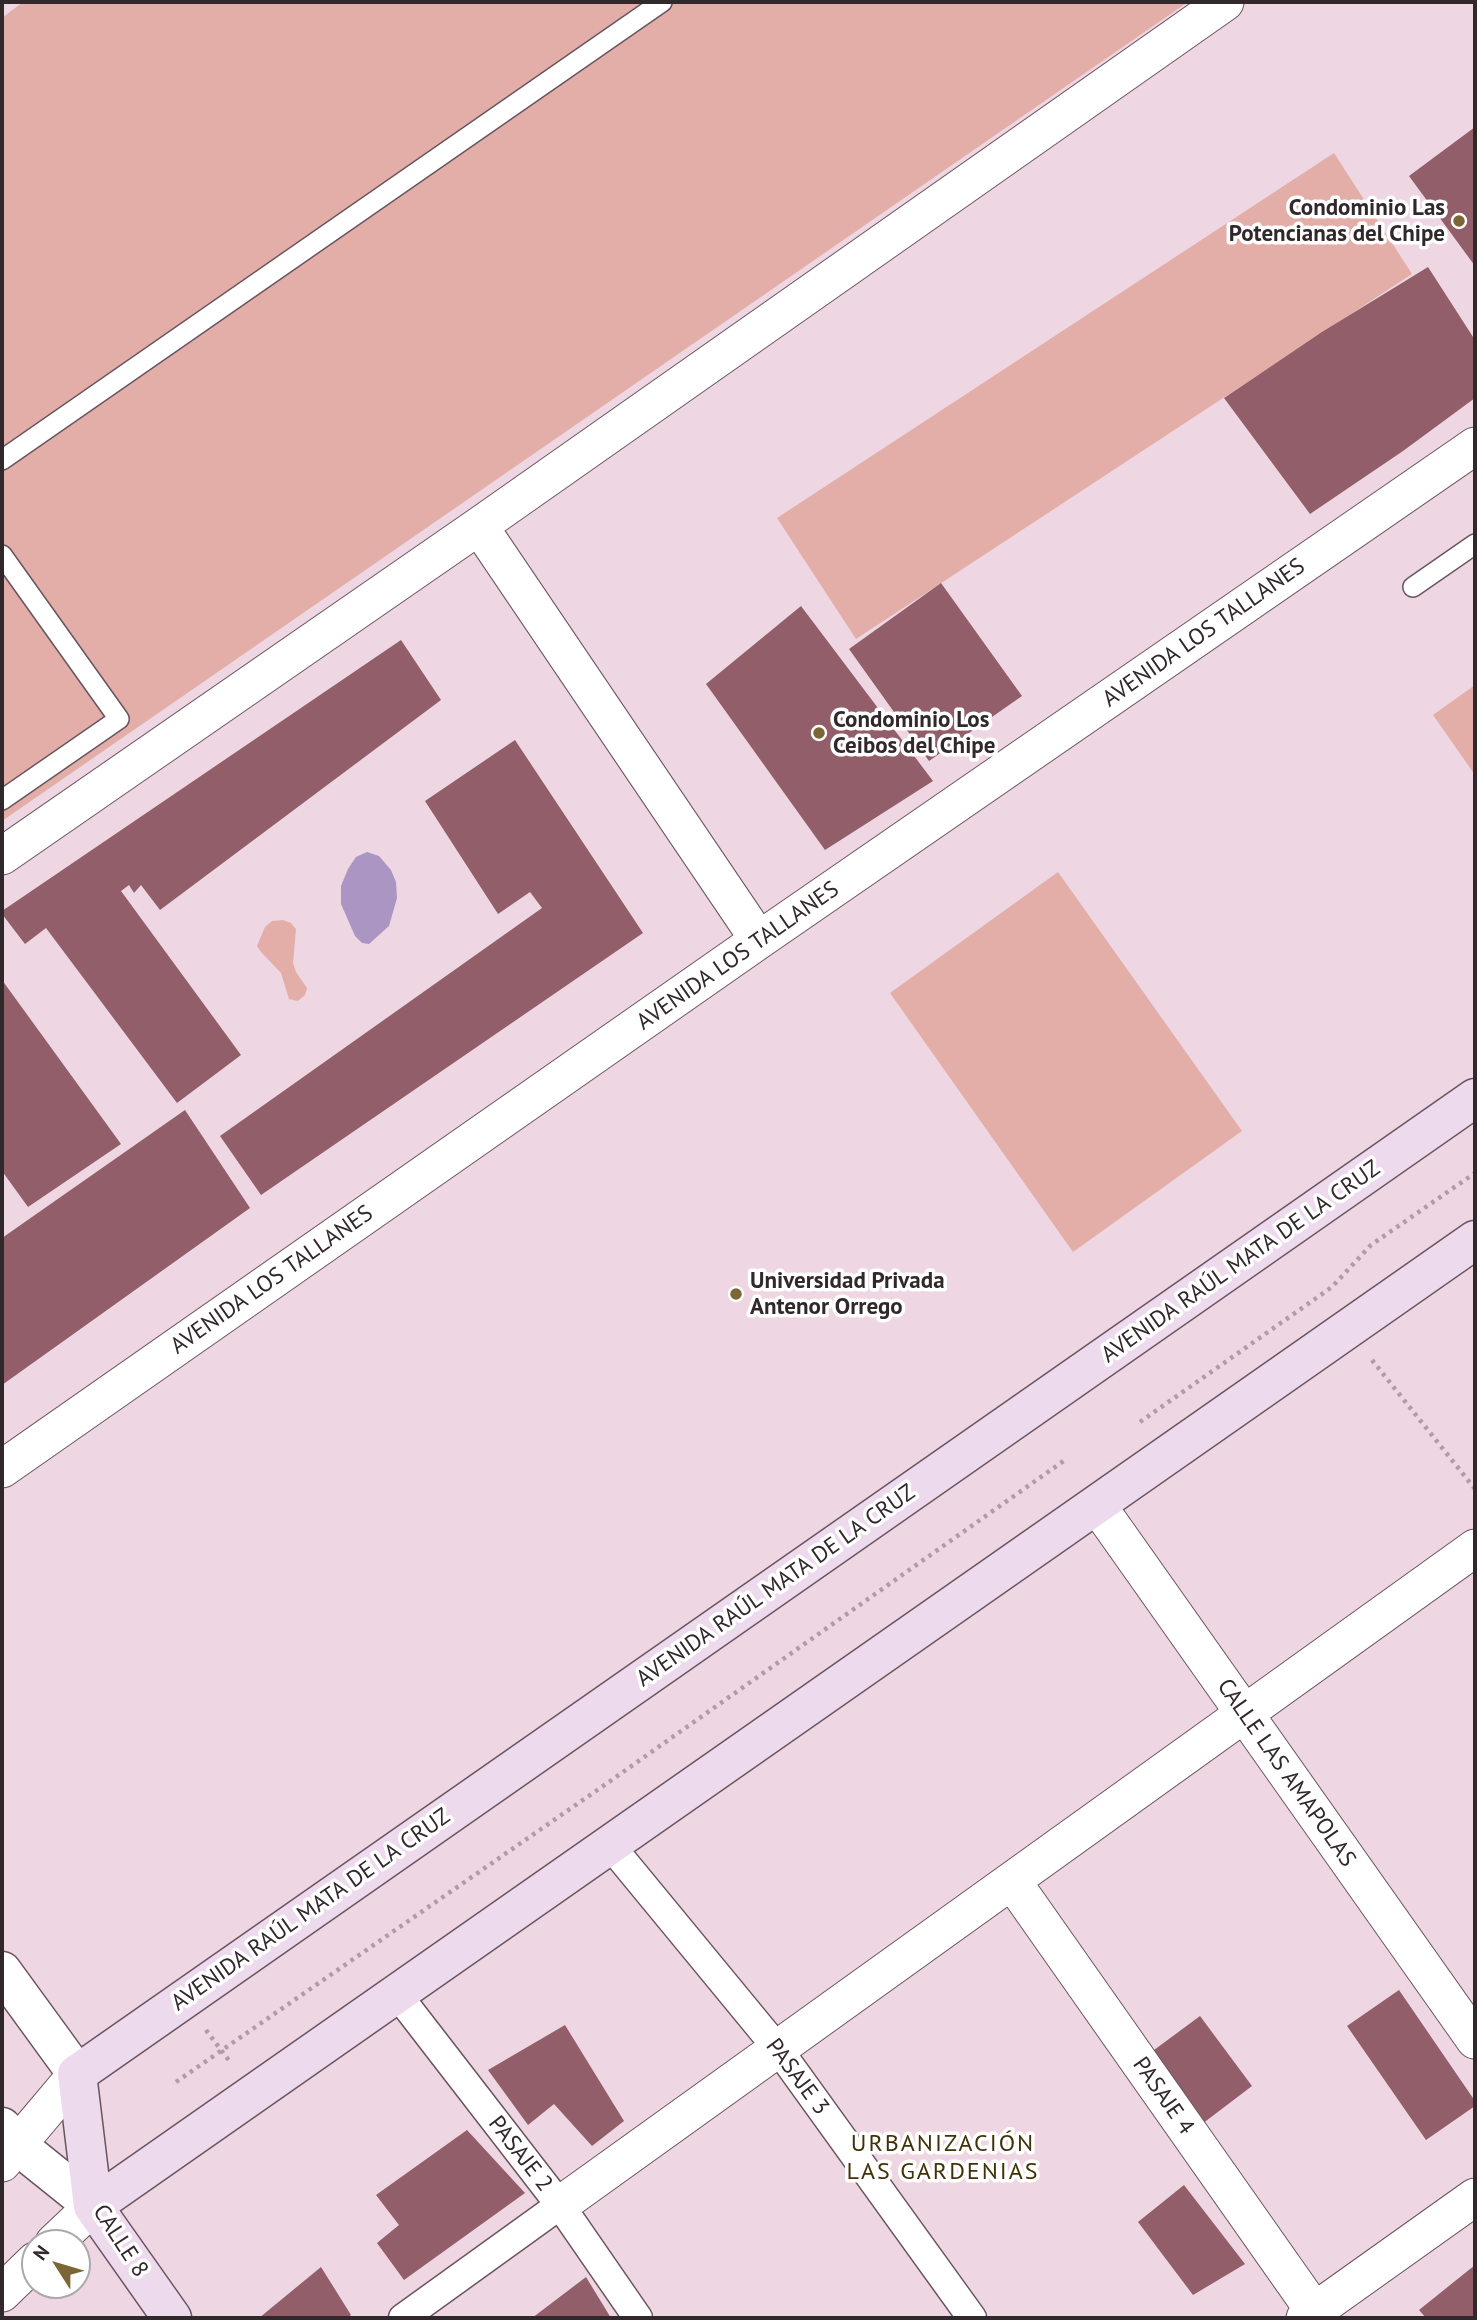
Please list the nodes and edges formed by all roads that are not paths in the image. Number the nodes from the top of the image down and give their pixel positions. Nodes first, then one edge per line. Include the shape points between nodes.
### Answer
1 (662, 2) edge
2 (1225, 2) edge
3 (1475, 446) edge
4 (2, 460) edge
5 (479, 526) junction
6 (1475, 544) edge
7 (2, 555) edge
8 (1413, 587) dead end
9 (2, 800) edge
10 (2, 856) edge
11 (759, 940) junction
12 (1475, 1098) edge
13 (1475, 1240) edge
14 (2, 1469) edge
15 (1097, 1504) junction
16 (1475, 1548) edge
17 (1245, 1714) junction
18 (610, 1845) junction
19 (1012, 1881) junction
20 (2, 1971) edge
21 (397, 1994) junction
22 (1475, 2040) edge
23 (778, 2049) junction
24 (77, 2074) junction
25 (7, 2145) edge
26 (1475, 2197) edge
27 (560, 2205) junction
28 (93, 2206) junction
29 (69, 2229) edge
30 (21, 2275) edge
31 (2, 2293) edge
32 (1310, 2315) edge
33 (172, 2318) edge
34 (403, 2318) edge
35 (638, 2318) edge
36 (972, 2318) edge

1 - 4 lane
2 - 5 street
3 - 11 street, AVENIDA LOS TALLANES
5 - 10 street
5 - 11 street
6 - 8 lane
7 - 9 lane via 119,719
11 - 14 street, AVENIDA LOS TALLANES
12 - 24 main road, AVENIDA RAÚL MATA DE LA CRUZ
13 - 15 main road
15 - 17 street, CALLE LAS AMAPOLAS
15 - 18 main road
16 - 17 street
17 - 19 street
17 - 22 street, CALLE LAS AMAPOLAS
18 - 21 main road
18 - 23 street, PASAJE 3
19 - 23 street
19 - 32 street, PASAJE 4
20 - 24 street
21 - 27 street, PASAJE 2
21 - 28 main road
23 - 27 street
23 - 36 street, PASAJE 3
24 - 25 street
24 - 28 main road, CALLE 8
25 - 28 street
26 - 32 street
27 - 34 street
27 - 35 street, PASAJE 2
28 - 29 street
28 - 33 main road, CALLE 8
30 - 31 street

